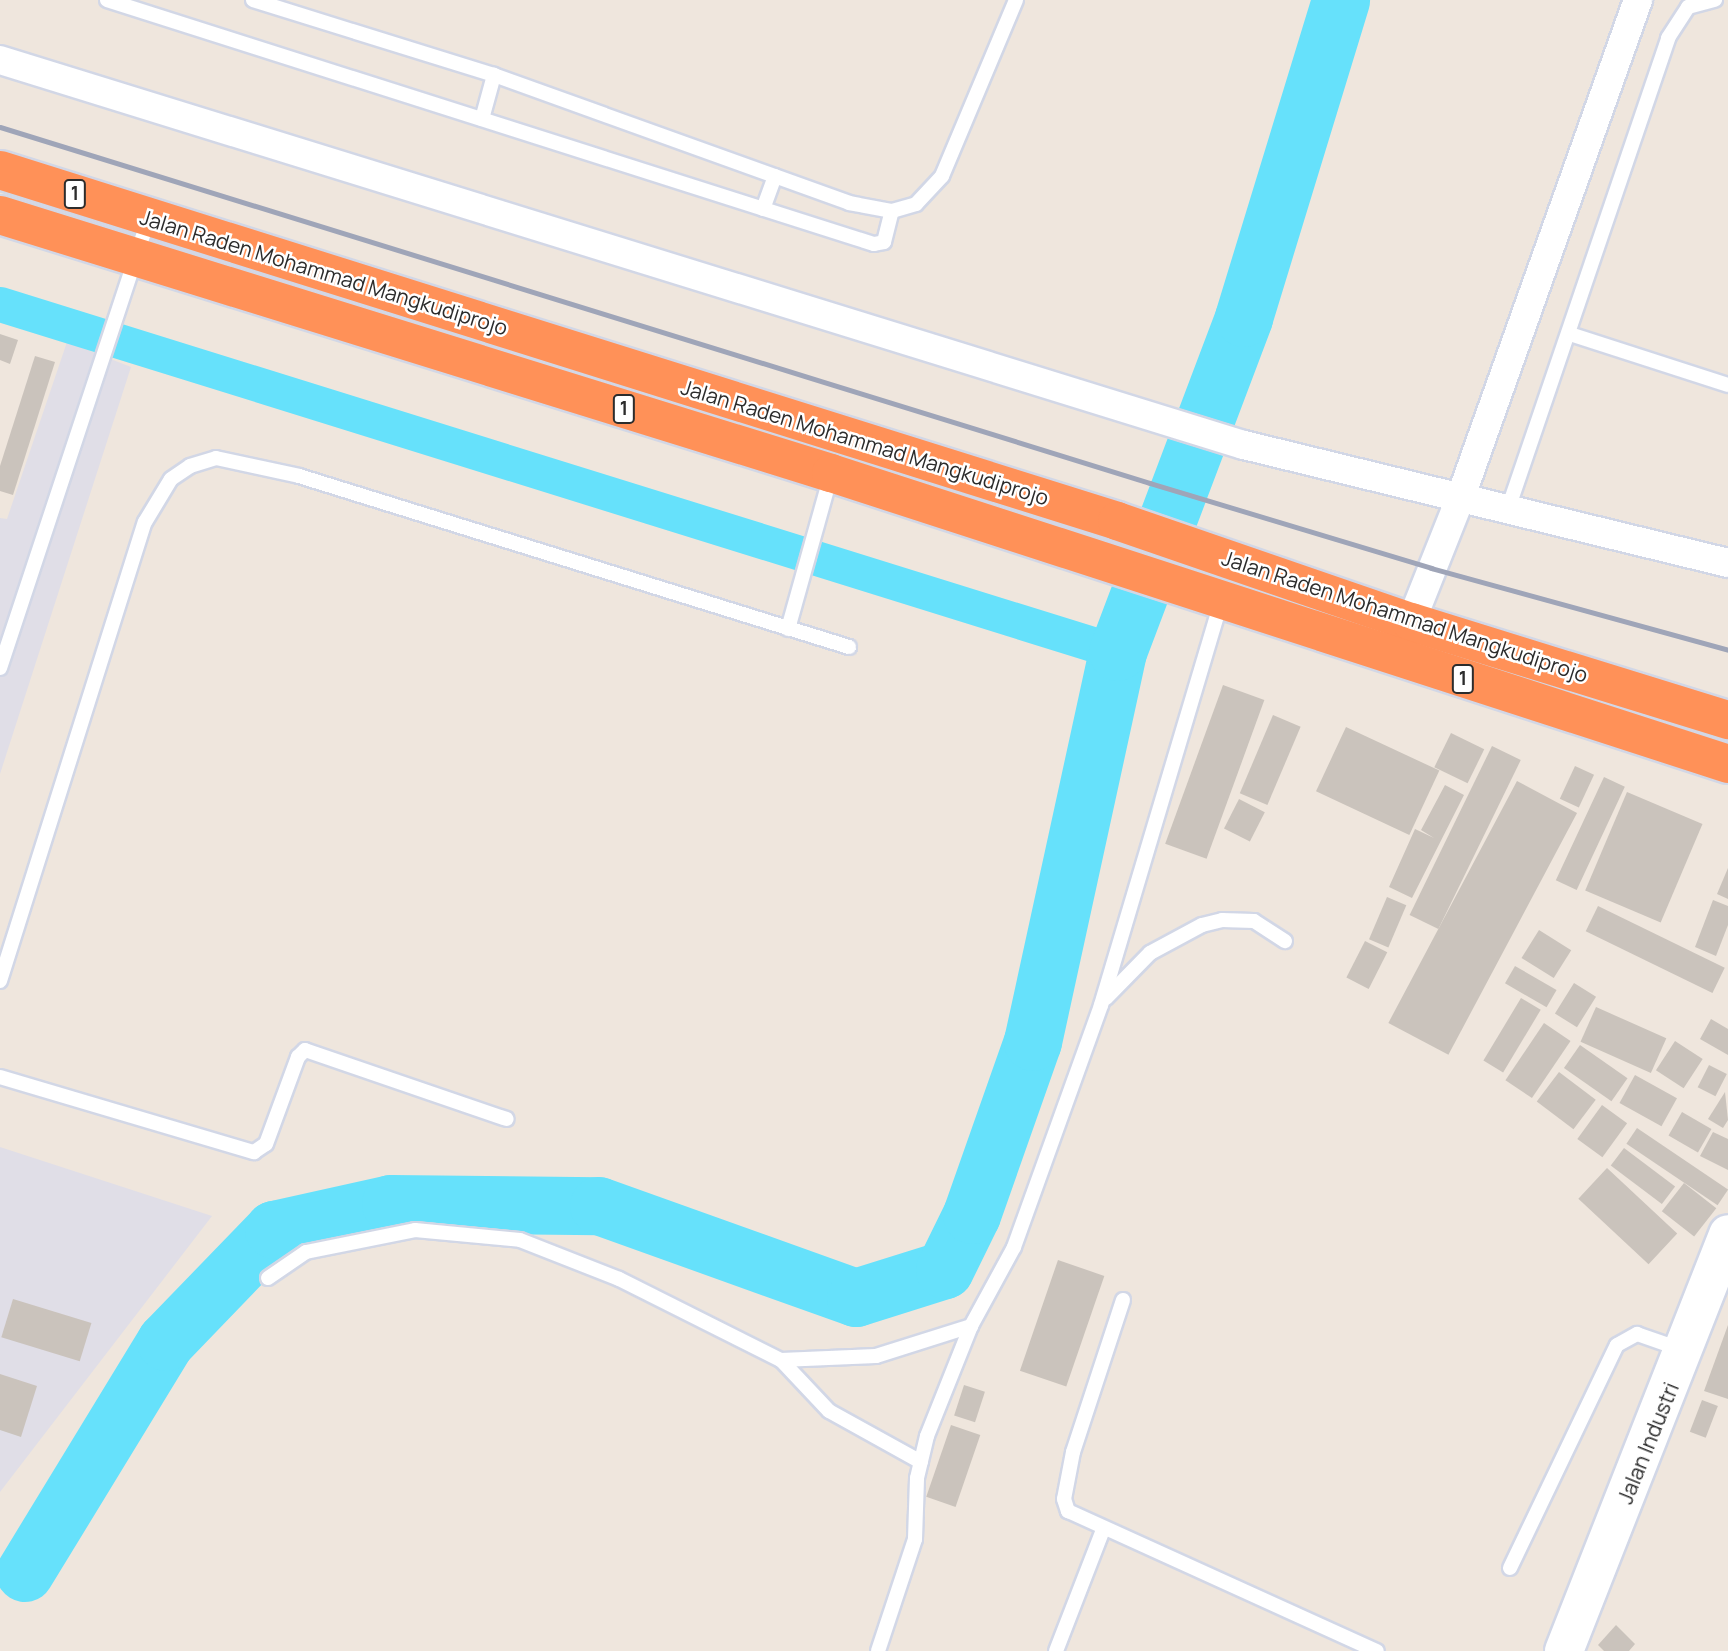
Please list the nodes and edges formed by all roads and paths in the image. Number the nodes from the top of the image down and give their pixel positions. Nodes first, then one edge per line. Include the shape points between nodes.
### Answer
1 (107, 0) edge
2 (253, 0) edge
3 (1016, 0) edge
4 (1638, 0) edge
5 (1714, 0) edge
6 (0, 61) edge
7 (494, 75) junction
8 (482, 119) junction
9 (0, 170) edge
10 (775, 176) junction
11 (763, 209) junction
12 (892, 211) junction
13 (0, 215) edge
14 (149, 217) junction
15 (137, 256) junction
16 (1570, 334) junction
17 (1728, 385) edge
18 (831, 474) junction
19 (1460, 499) junction
20 (1508, 509) junction
21 (1728, 563) edge
22 (1209, 598) junction
23 (1411, 622) junction
24 (788, 629) junction
25 (849, 647) dead end
26 (0, 668) edge
27 (1728, 720) edge
28 (1728, 764) edge
29 (1285, 941) dead end
30 (0, 981) edge
31 (1101, 1005) junction
32 (0, 1077) edge
33 (508, 1119) dead end
34 (1728, 1234) edge
35 (268, 1278) dead end
36 (1124, 1300) dead end
37 (971, 1326) junction
38 (1685, 1352) junction
39 (782, 1360) junction
40 (921, 1462) junction
41 (1103, 1530) junction
42 (1510, 1568) dead end
43 (878, 1651) edge
44 (1056, 1651) edge
45 (1377, 1651) edge
46 (1564, 1651) edge

1 - 8 lane
2 - 7 lane
3 - 12 lane via 942,176 916,204
4 - 19 street
5 - 16 lane via 1688,7 1676,20
6 - 19 street via 1166,422
7 - 8 lane
7 - 10 lane
8 - 11 lane
9 - 14 highway, Jalan Raden Mohammad Mangkudiprojo / 1
10 - 11 lane
10 - 12 lane via 849,203
11 - 12 lane via 878,245 884,242
13 - 15 highway, Jalan Raden Mohammad Mangkudiprojo / 1
14 - 15 lane
14 - 23 highway, Jalan Raden Mohammad Mangkudiprojo / 1 via 1117,521
15 - 18 highway, Jalan Raden Mohammad Mangkudiprojo / 1
15 - 26 lane
16 - 17 lane
16 - 20 lane
18 - 22 highway, Jalan Raden Mohammad Mangkudiprojo / 1
18 - 24 lane
19 - 20 street
19 - 23 street
20 - 21 street
22 - 28 highway, Jalan Raden Mohammad Mangkudiprojo / 1
22 - 31 lane
23 - 27 highway, Jalan Raden Mohammad Mangkudiprojo / 1
24 - 25 lane
24 - 30 lane via 299,476 216,458 190,466 171,479 145,522
29 - 31 lane via 1254,921 1202,925 1150,953 1124,975
31 - 37 lane via 1014,1247
32 - 33 lane via 254,1152 267,1144 298,1057 305,1049
34 - 38 street, Jalan Industri
35 - 39 lane via 306,1252 415,1230 520,1240 618,1279
36 - 41 lane via 1073,1452 1064,1499 1071,1514
37 - 39 lane via 876,1356
37 - 40 lane
38 - 42 lane via 1641,1335 1617,1345
38 - 46 street, Jalan Industri
39 - 40 lane via 829,1411
40 - 43 lane via 915,1538
41 - 44 lane
41 - 45 lane

